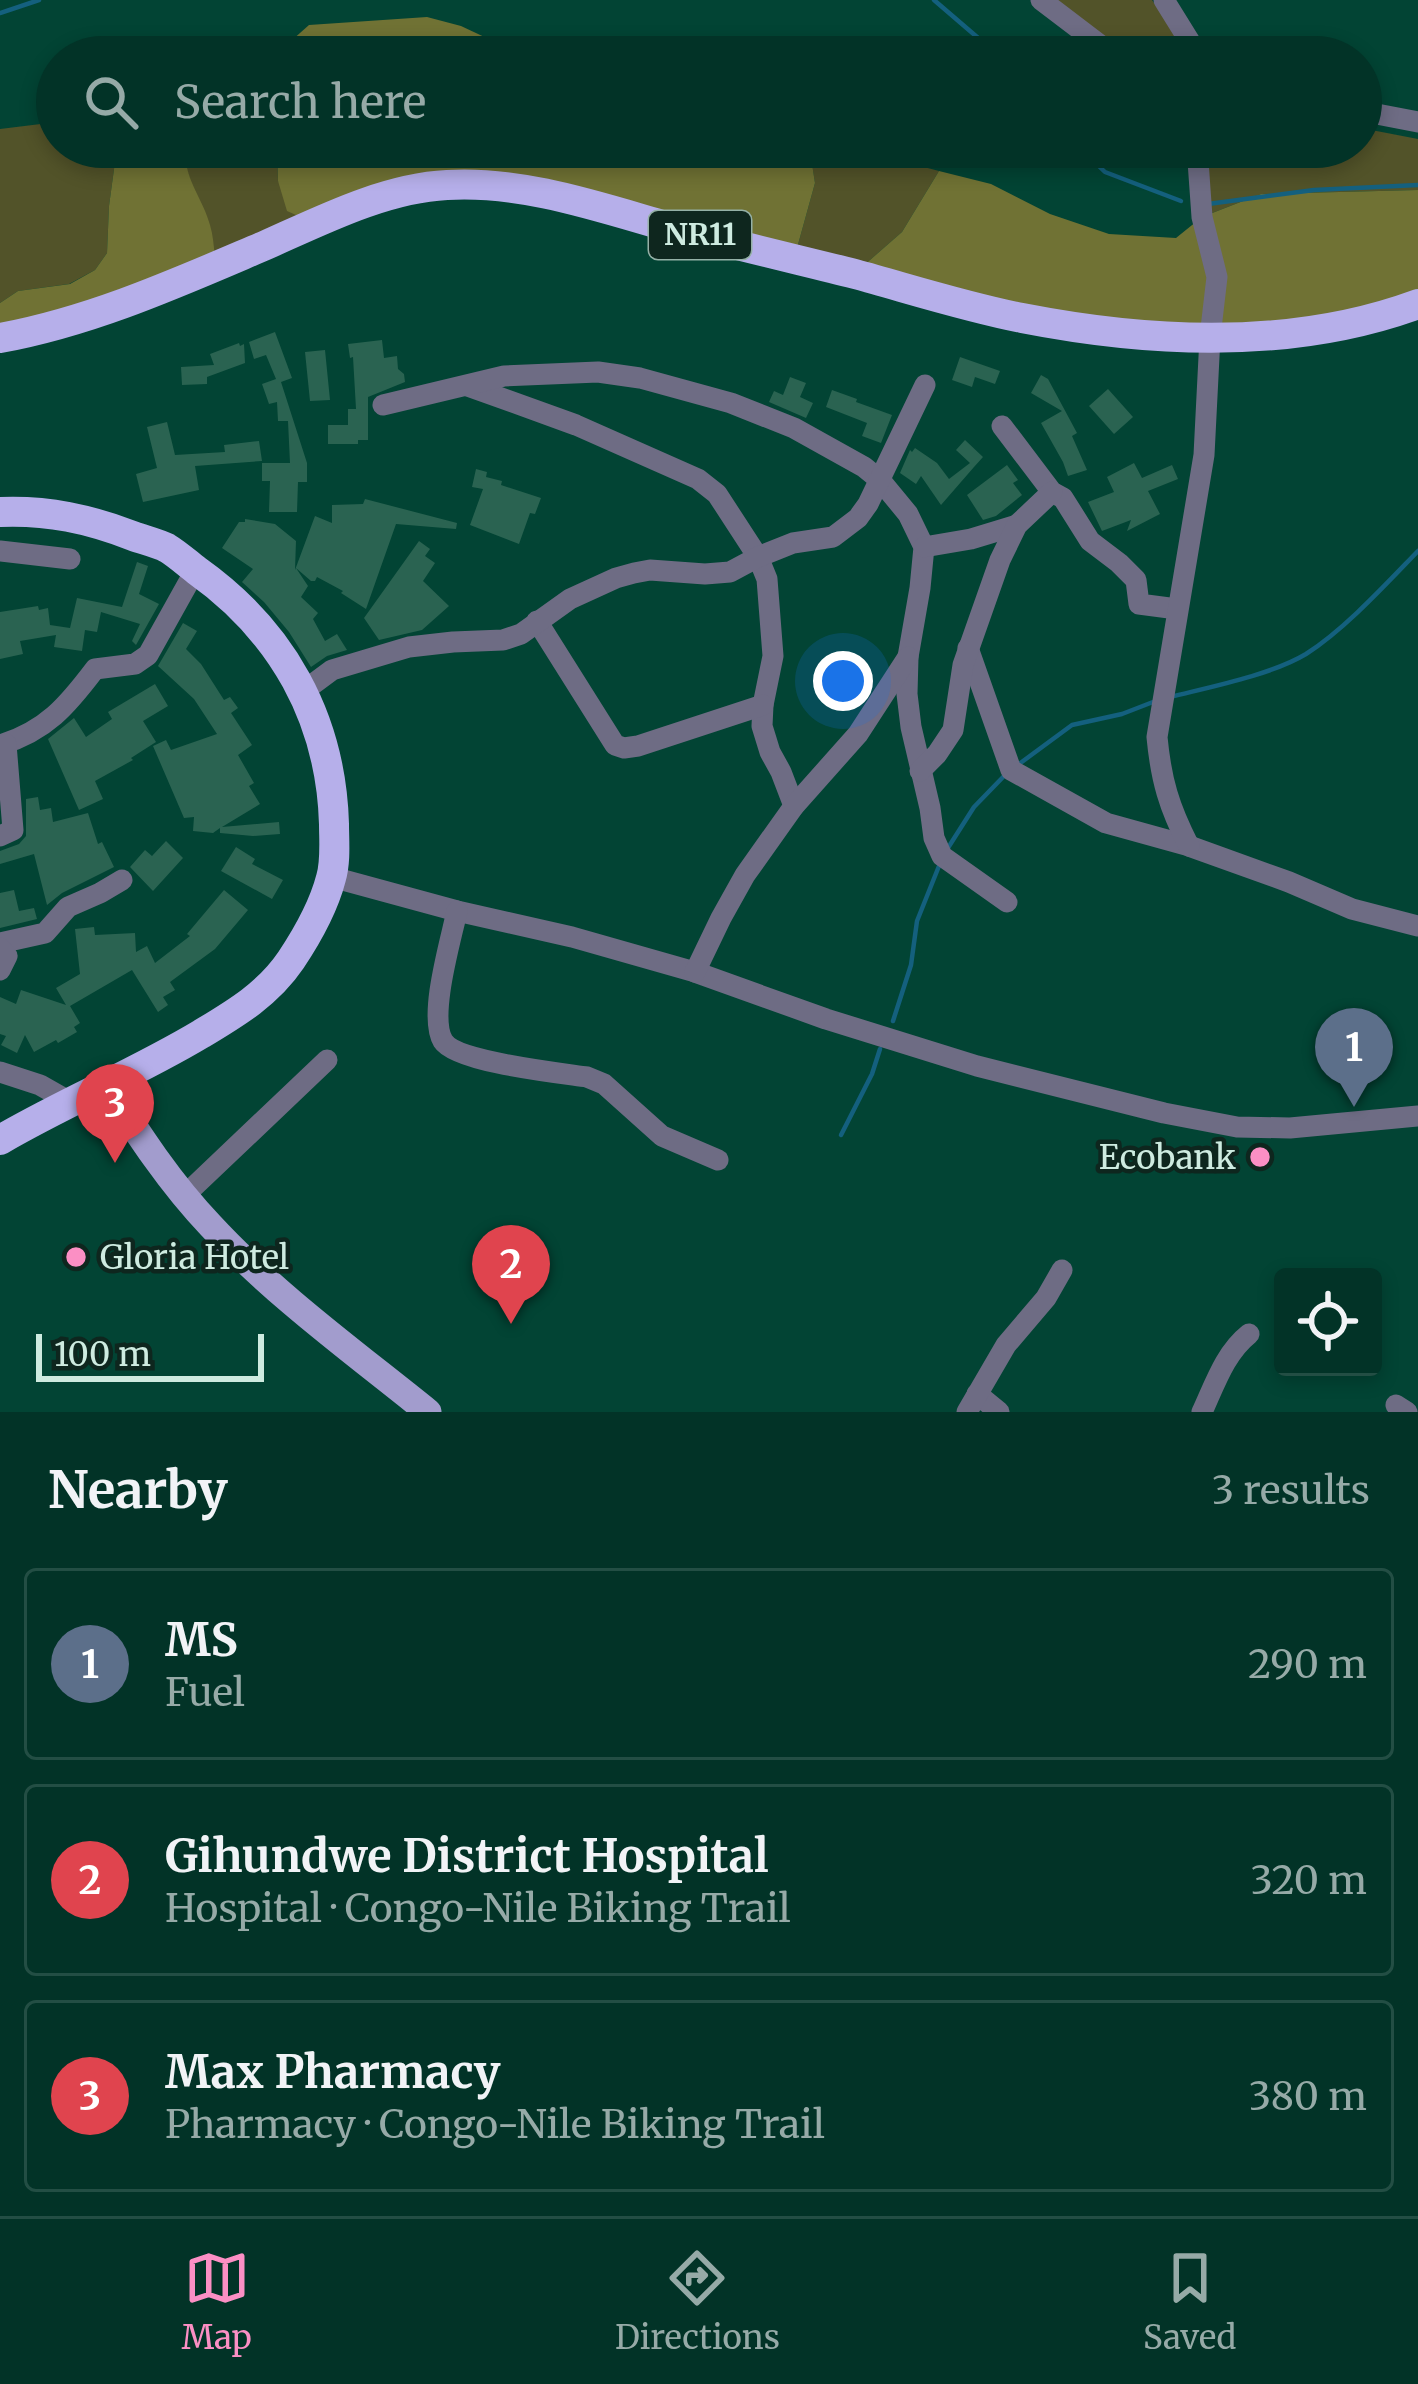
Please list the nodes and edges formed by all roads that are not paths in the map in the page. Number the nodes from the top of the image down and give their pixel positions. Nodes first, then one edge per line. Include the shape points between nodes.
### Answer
1 (1041, 0) edge
2 (1164, 0) edge
3 (1088, 36) edge
4 (1187, 36) edge
5 (1382, 115) edge
6 (1418, 122) edge
7 (1198, 168) edge
8 (1418, 304) edge
9 (1210, 337) junction
10 (0, 338) edge
11 (925, 385) dead end
12 (467, 386) junction
13 (383, 405) dead end
14 (1002, 426) dead end
15 (880, 480) junction
16 (1052, 492) junction
17 (0, 512) edge
18 (1017, 526) junction
19 (924, 547) junction
20 (0, 551) edge
21 (758, 556) junction
22 (70, 559) dead end
23 (196, 569) junction
24 (1177, 610) junction
25 (537, 621) junction
26 (968, 648) junction
27 (908, 657) junction
28 (301, 693) junction
29 (763, 705) junction
30 (3, 745) edge
31 (920, 771) junction
32 (794, 806) junction
33 (0, 836) edge
34 (1189, 846) junction
35 (332, 877) junction
36 (122, 880) dead end
37 (1007, 902) dead end
38 (457, 911) junction
39 (1418, 926) edge
40 (0, 945) edge
41 (0, 970) edge
42 (695, 972) junction
43 (327, 1060) dead end
44 (1, 1070) edge
45 (106, 1085) junction
46 (70, 1102) junction
47 (1418, 1116) edge
48 (0, 1140) edge
49 (718, 1160) dead end
50 (184, 1196) junction
51 (1062, 1270) dead end
52 (1249, 1334) dead end
53 (972, 1403) edge
54 (428, 1412) edge
55 (999, 1412) edge
56 (1202, 1412) edge

1 - 3 street
2 - 4 street
5 - 6 street
7 - 9 street via 1217,277
8 - 9 highway, NR11 via 1332,327
9 - 10 highway, NR11 via 1021,318 578,202 444,185 385,197 163,289
9 - 24 street via 1204,455
11 - 15 street
12 - 13 street
12 - 15 street via 551,373 640,378 794,428
12 - 21 street via 698,479
14 - 16 street
15 - 19 street
15 - 21 street via 846,529
16 - 18 street
16 - 24 street via 1090,541 1136,580 1138,604
17 - 23 highway via 93,520 167,548
18 - 19 street
18 - 26 street
19 - 27 street
20 - 22 street
21 - 25 street via 730,572 650,570 616,578
21 - 29 street via 772,616
23 - 28 highway via 256,622
23 - 30 street via 148,655 95,669 48,723
24 - 34 street via 1156,737 1160,776
25 - 28 street via 503,640 409,647 332,670
25 - 29 street via 615,746 638,746
26 - 31 street via 952,730
26 - 34 street via 1011,770 1106,823
27 - 31 street
27 - 32 street via 858,734
28 - 35 highway via 327,762
29 - 32 street via 762,726
30 - 33 street via 13,830
31 - 37 street via 942,856
32 - 42 street via 745,875
34 - 39 street
35 - 38 street
35 - 45 highway via 306,935 265,992
36 - 40 street via 68,908 45,933
38 - 42 street
38 - 49 street via 440,1000 443,1042 476,1058 604,1084 662,1136
40 - 41 street via 7,956
42 - 47 street via 977,1066 1163,1113 1290,1129
43 - 50 street
44 - 46 street
45 - 46 highway
45 - 50 main road
46 - 48 highway
50 - 54 main road via 311,1318
51 - 53 street
52 - 56 street
53 - 55 street

